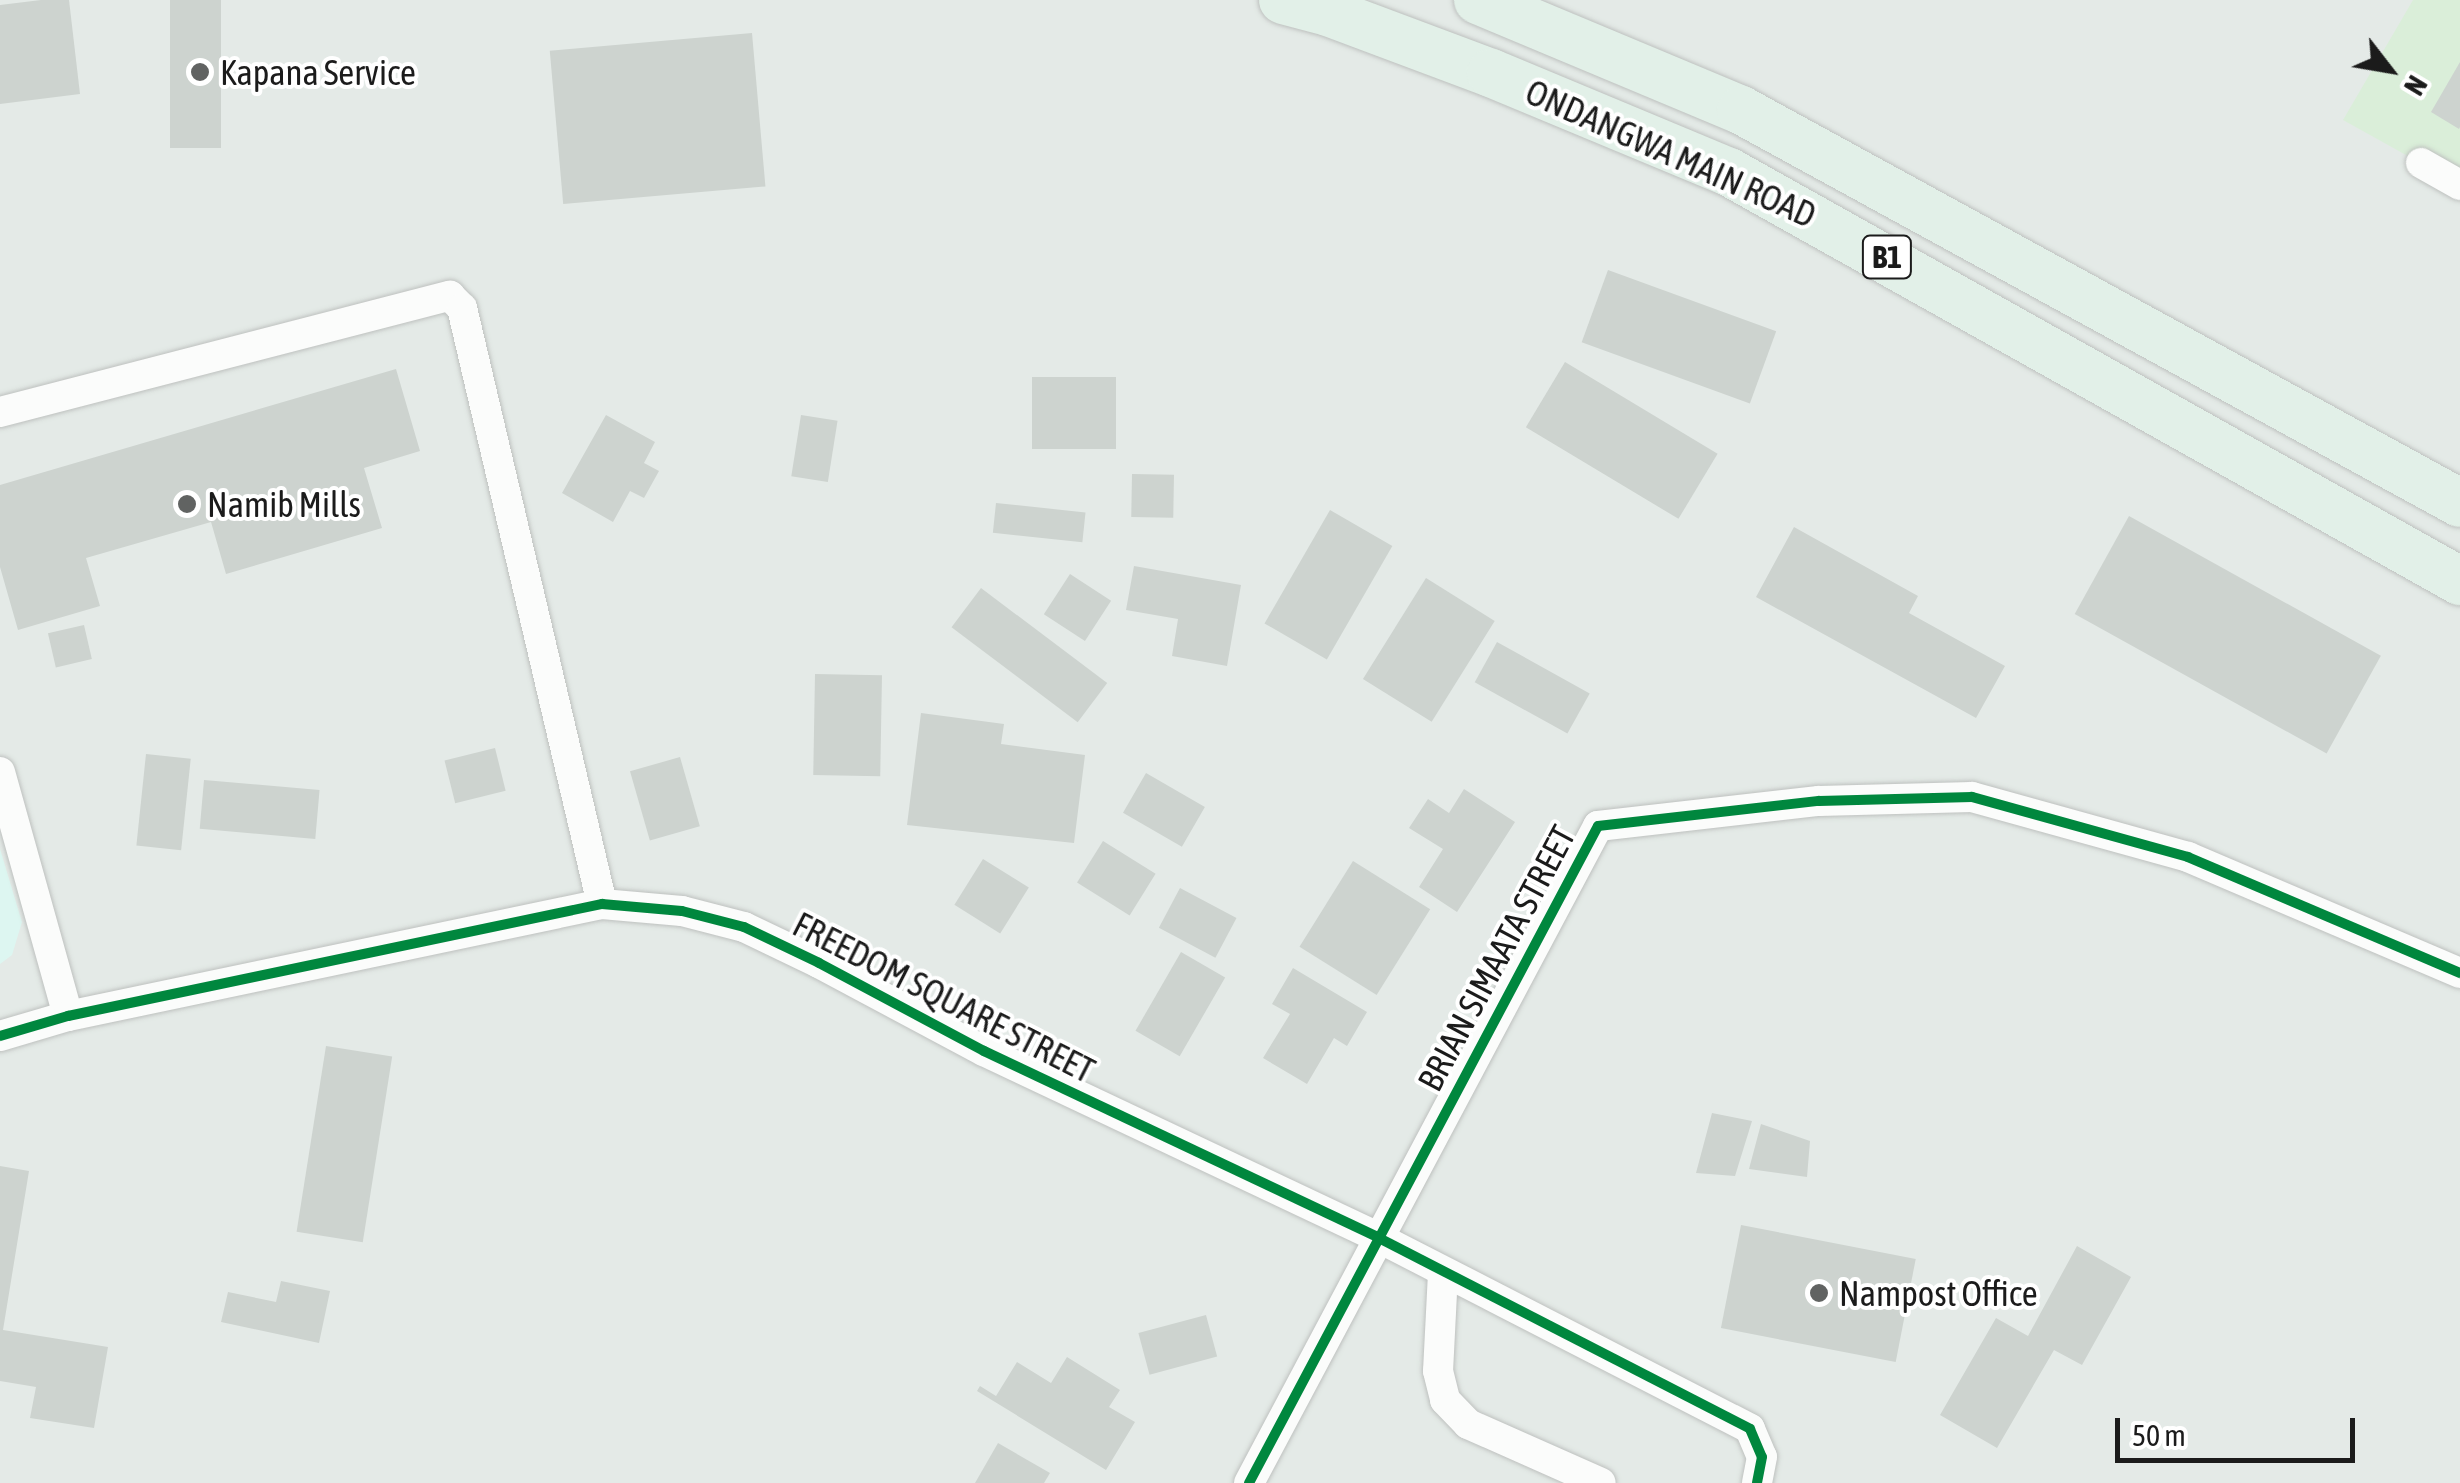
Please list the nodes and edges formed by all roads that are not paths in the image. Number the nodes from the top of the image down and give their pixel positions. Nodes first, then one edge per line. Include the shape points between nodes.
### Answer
1 (1283, 0) edge
2 (1478, 0) edge
3 (2421, 164) dead end
4 (2460, 185) edge
5 (0, 412) edge
6 (2460, 504) edge
7 (2460, 581) edge
8 (0, 772) edge
9 (602, 904) junction
10 (2460, 973) edge
11 (68, 1016) junction
12 (0, 1036) edge
13 (1379, 1238) junction
14 (1443, 1273) junction
15 (1248, 1483) edge
16 (1601, 1483) edge
17 (1757, 1483) edge

1 - 7 main road, ONDANGWA MAIN ROAD / B1 via 1578,106 1730,172
2 - 6 main road, ONDANGWA MAIN ROAD / B1 via 1741,110
3 - 4 street
5 - 9 street via 450,296 462,308
8 - 11 street
9 - 11 street, FREEDOM SQUARE STREET
9 - 13 street, FREEDOM SQUARE STREET via 682,910 744,926 984,1051
10 - 13 street, BRIAN SIMAATA STREET via 2188,857 1972,797 1819,801 1598,826
11 - 12 street, FREEDOM SQUARE STREET
13 - 14 street, FREEDOM SQUARE STREET
13 - 15 street, BRIAN SIMAATA STREET
14 - 16 street via 1438,1371 1445,1400 1468,1424
14 - 17 street, FREEDOM SQUARE STREET via 1750,1429 1762,1458

